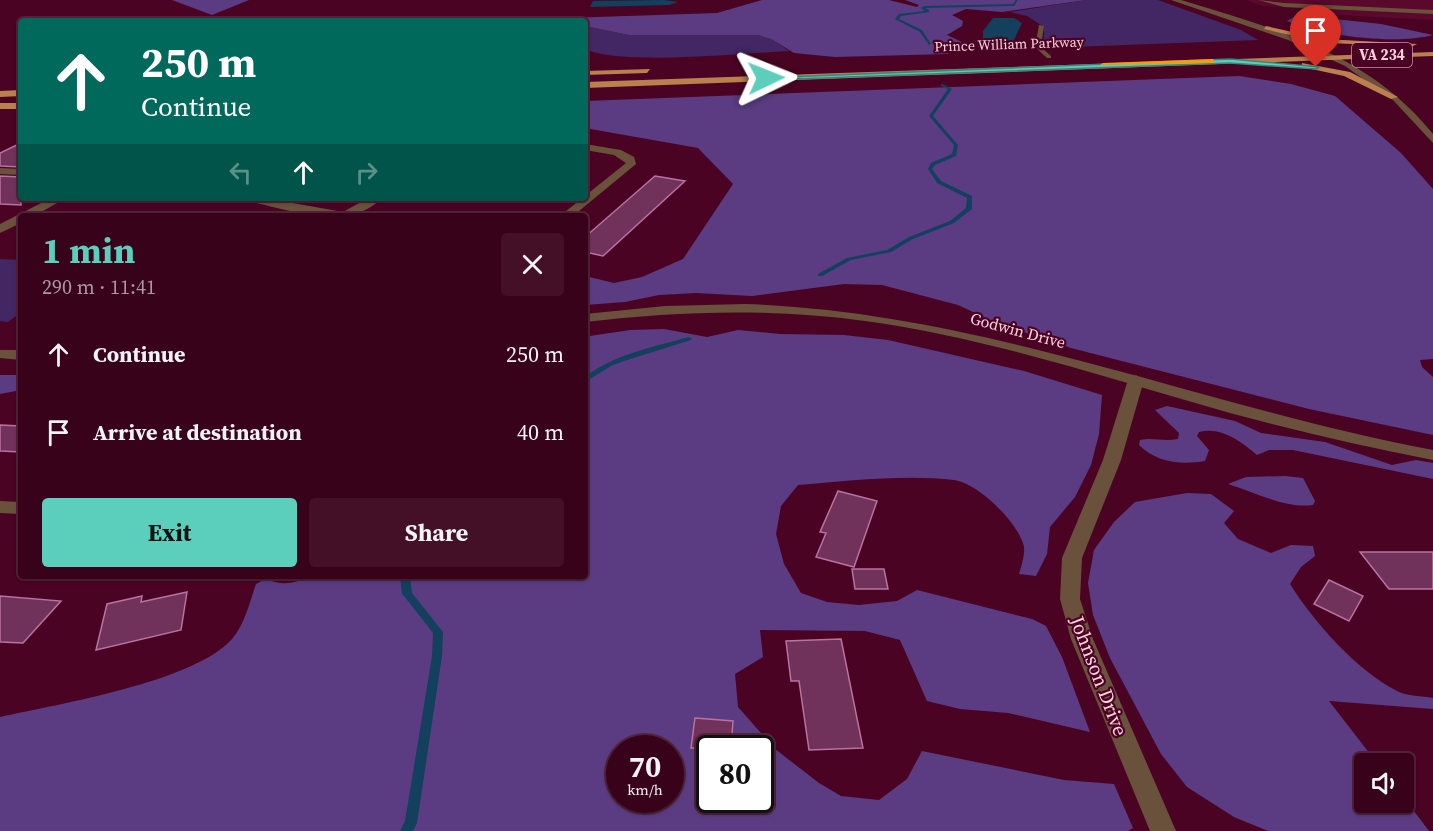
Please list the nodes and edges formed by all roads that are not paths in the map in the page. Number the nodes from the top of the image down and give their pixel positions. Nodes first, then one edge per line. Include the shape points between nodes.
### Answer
1 (1174, 0) edge
2 (1261, 0) edge
3 (1433, 12) edge
4 (1041, 26) dead end
5 (1266, 28) junction
6 (1310, 47) junction
7 (1287, 48) dead end
8 (1433, 54) edge
9 (1061, 56) dead end
10 (1038, 57) dead end
11 (1049, 57) junction
12 (1330, 57) junction
13 (1230, 61) junction
14 (656, 71) dead end
15 (588, 73) edge
16 (588, 85) edge
17 (18, 93) edge
18 (0, 94) edge
19 (1394, 97) junction
20 (18, 105) edge
21 (0, 106) edge
22 (1433, 140) edge
23 (588, 147) edge
24 (0, 171) edge
25 (18, 172) edge
26 (588, 198) edge
27 (54, 201) edge
28 (263, 201) edge
29 (371, 201) edge
30 (585, 201) edge
31 (31, 213) edge
32 (328, 213) edge
33 (349, 213) edge
34 (570, 213) edge
35 (18, 220) edge
36 (0, 229) edge
37 (588, 318) edge
38 (0, 354) edge
39 (18, 355) edge
40 (1136, 380) junction
41 (1433, 455) edge
42 (0, 507) edge
43 (18, 508) edge
44 (1163, 831) edge

1 - 5 street
2 - 3 lane
4 - 11 lane via 1038,47
5 - 6 street
5 - 6 highway, VA 234 via 1324,41 1420,44
6 - 7 highway, VA 234
6 - 12 street
8 - 12 highway, Prince William Parkway / VA 234
9 - 11 highway, Prince William Parkway
10 - 11 highway, Prince William Parkway
12 - 13 highway, Prince William Parkway / VA 234
12 - 19 street
13 - 16 highway, Prince William Parkway / VA 234
13 - 19 highway via 1293,63 1326,69 1368,82
14 - 15 highway
17 - 18 highway
19 - 22 street
20 - 21 highway
23 - 26 street via 617,152 630,159 631,164
24 - 25 street
27 - 31 street
28 - 32 street
29 - 33 street
30 - 34 street
35 - 36 street
37 - 40 street, Godwin Drive via 714,307 825,311 948,331
38 - 39 street
40 - 41 street, Godwin Drive via 1329,434
40 - 44 street, Johnson Drive via 1112,460 1072,558 1070,599 1094,668
42 - 43 street

